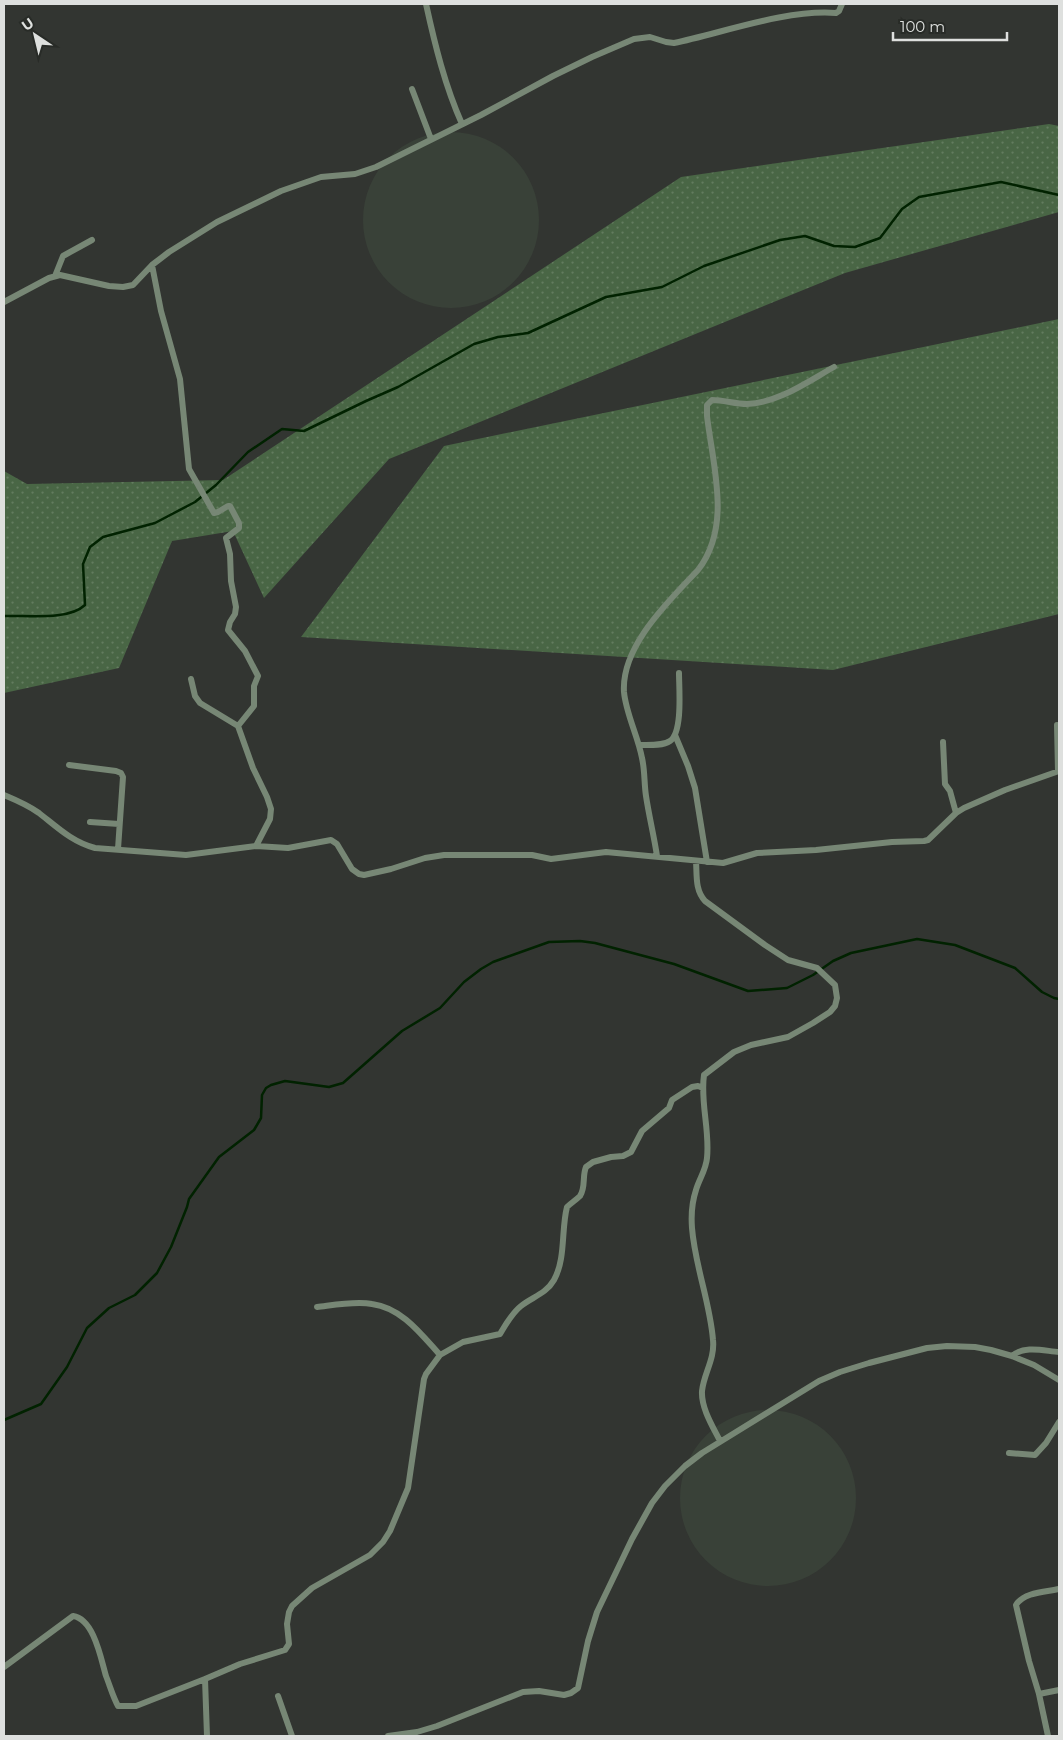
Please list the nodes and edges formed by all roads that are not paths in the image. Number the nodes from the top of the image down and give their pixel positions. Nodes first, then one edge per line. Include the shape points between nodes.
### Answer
1 (426, 4) edge
2 (842, 4) edge
3 (412, 89) dead end
4 (462, 124) junction
5 (431, 139) junction
6 (92, 240) dead end
7 (152, 265) junction
8 (55, 276) junction
9 (4, 302) edge
10 (834, 367) dead end
11 (679, 673) dead end
12 (190, 679) dead end
13 (1057, 725) dead end
14 (238, 726) junction
15 (675, 735) junction
16 (943, 742) dead end
17 (639, 746) junction
18 (69, 765) dead end
19 (1059, 771) edge
20 (4, 795) edge
21 (956, 813) junction
22 (90, 822) dead end
23 (119, 824) junction
24 (256, 846) junction
25 (118, 849) junction
26 (657, 856) junction
27 (696, 861) junction
28 (707, 862) junction
29 (703, 1088) junction
30 (317, 1307) dead end
31 (1059, 1352) edge
32 (440, 1355) junction
33 (1012, 1356) junction
34 (1059, 1380) edge
35 (1059, 1422) edge
36 (720, 1441) junction
37 (1009, 1453) dead end
38 (1059, 1589) edge
39 (4, 1667) edge
40 (205, 1679) junction
41 (1059, 1690) edge
42 (1039, 1694) junction
43 (278, 1696) dead end
44 (207, 1736) edge
45 (292, 1736) edge
46 (388, 1736) edge
47 (1048, 1736) edge

1 - 4 street via 438,58
2 - 4 street via 836,13 775,19 674,43 650,37 634,39 559,73
3 - 5 street
4 - 5 street
5 - 7 street via 376,167 355,174 320,177 281,191 217,222
6 - 8 street via 63,256
7 - 8 street via 137,283 123,287
7 - 14 street via 180,379 189,469 214,513 230,506 239,522 239,528 226,538 236,607 228,630 245,651 258,676 254,686 254,706
8 - 9 street
10 - 17 street via 763,402 737,404 712,400 707,405 718,496 717,528 704,562 643,633 626,670 624,692
11 - 15 street
12 - 14 street via 197,700
13 - 19 street
14 - 24 street via 271,809 270,819
15 - 17 street via 665,743
15 - 28 street via 695,788
16 - 21 street via 945,784
17 - 26 street
18 - 23 street via 121,773
19 - 21 street via 1005,790
20 - 25 street via 38,812 77,841 95,848
21 - 28 street via 924,841 765,852 729,862
22 - 23 street
23 - 25 street
24 - 25 street via 186,855
24 - 26 street via 288,848 331,840 337,844 352,869 364,875 444,855 532,855 552,859 606,852
26 - 27 street
27 - 28 street
27 - 29 street via 697,888 705,901 788,960 820,970 835,986 837,1003 830,1012 793,1034 734,1052 704,1075
29 - 32 street via 692,1087 672,1100 670,1108 642,1132 631,1152 593,1162 586,1167 580,1195 566,1207 560,1259 554,1279 547,1288 514,1312 500,1334 463,1342
29 - 36 street via 707,1158 694,1195 692,1228 713,1342 712,1360 702,1394
30 - 32 street via 372,1304 388,1308 414,1326
31 - 33 street via 1027,1350
32 - 40 street via 424,1379 408,1488 396,1520 383,1542 370,1555 312,1588 292,1606 288,1624 289,1644 285,1650
33 - 34 street
33 - 36 street via 947,1346 868,1363 818,1381
35 - 37 street via 1035,1455
36 - 46 street via 672,1478 645,1514 601,1602 588,1641 580,1682 573,1692 564,1695 523,1692 448,1723
38 - 42 street via 1030,1595 1016,1605
39 - 40 street via 73,1616 82,1620 95,1638 118,1706 136,1706
40 - 44 street
41 - 42 street
42 - 47 street
43 - 45 street

